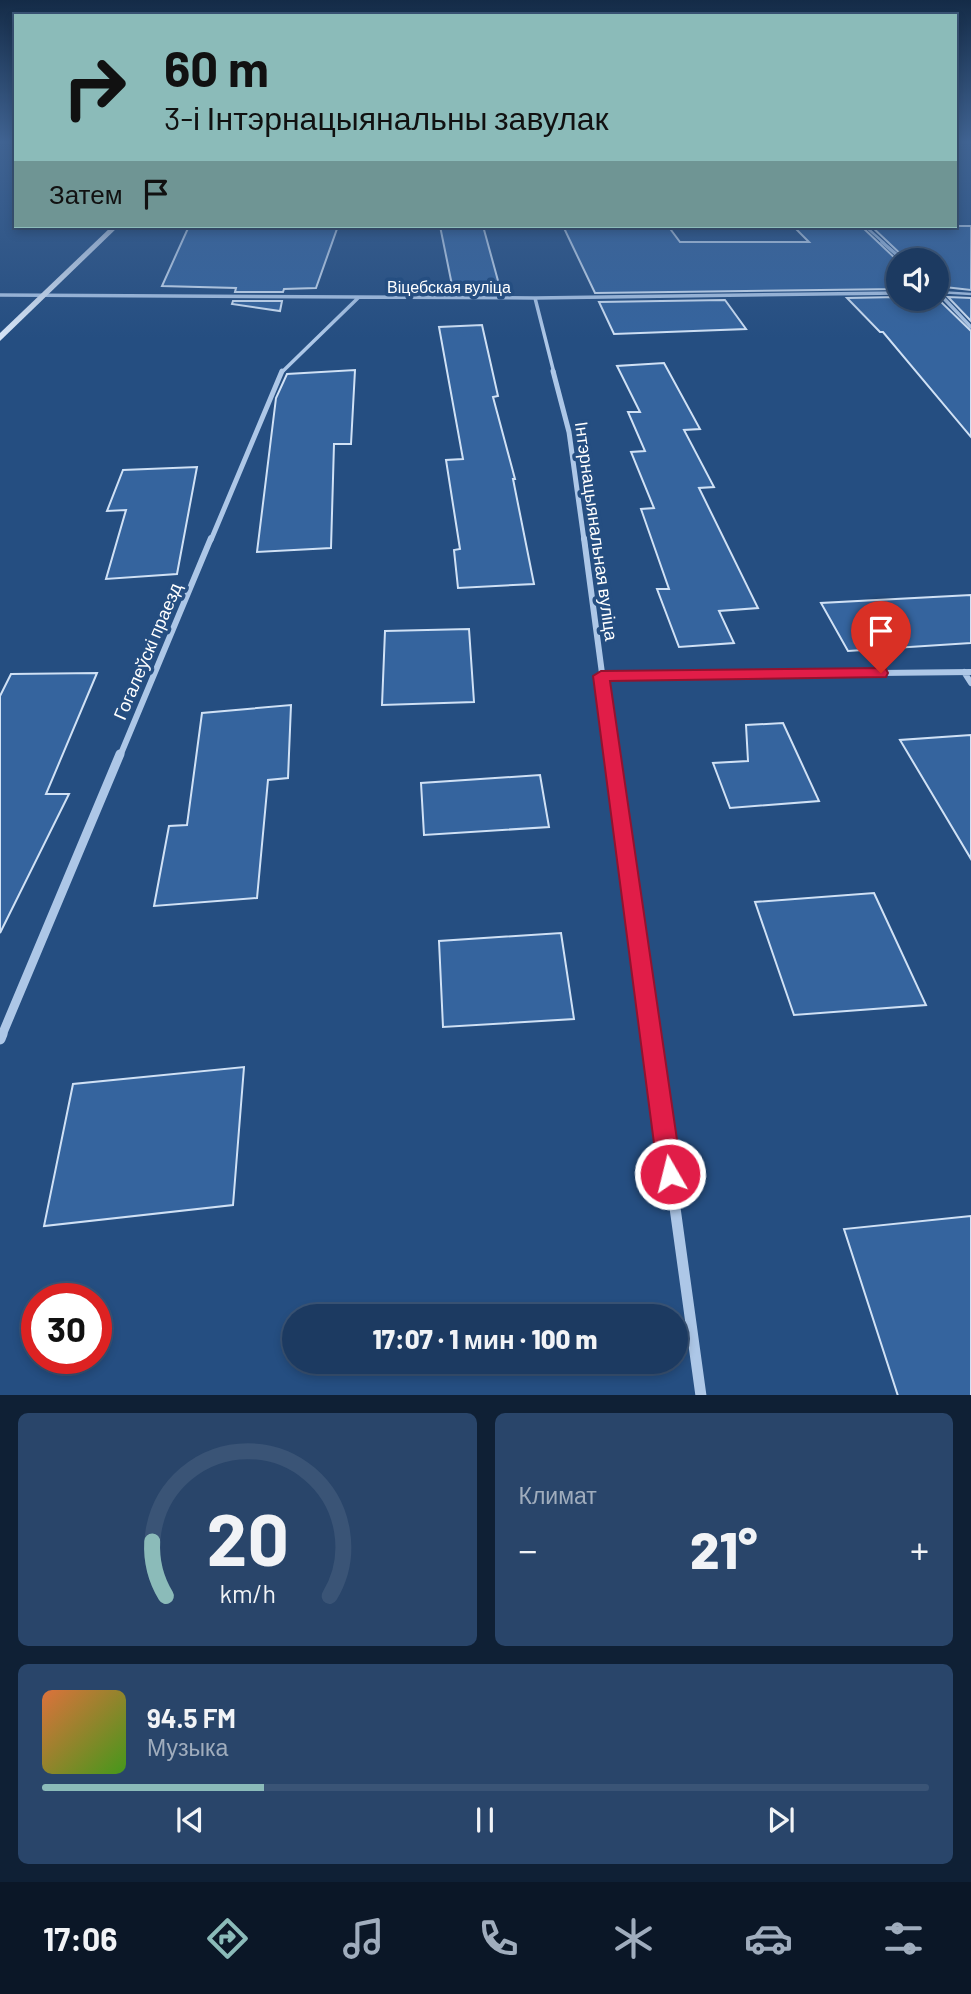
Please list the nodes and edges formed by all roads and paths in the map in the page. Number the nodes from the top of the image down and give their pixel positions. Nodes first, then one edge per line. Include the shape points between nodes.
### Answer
1 (114, 228) edge
2 (867, 228) edge
3 (890, 248) edge
4 (949, 292) edge
5 (44, 293) junction
6 (886, 293) edge
7 (971, 294) edge
8 (0, 295) edge
9 (358, 298) junction
10 (535, 298) junction
11 (949, 304) edge
12 (971, 327) edge
13 (0, 338) edge
14 (968, 672) edge
15 (601, 676) junction
16 (971, 683) edge
17 (0, 1039) edge
18 (701, 1395) edge

1 - 5 street
2 - 3 street
4 - 7 lane
5 - 8 street, Віцебская вуліца
5 - 9 street, Віцебская вуліца
5 - 13 street
6 - 10 street, Віцебская вуліца
9 - 10 street, Віцебская вуліца
9 - 17 street, Гогалеўскі праезд via 282,371
10 - 15 street, Інтэрнацыянальная вуліца via 569,432
11 - 12 street
14 - 15 street
14 - 16 street
15 - 18 street, Інтэрнацыянальная вуліца

